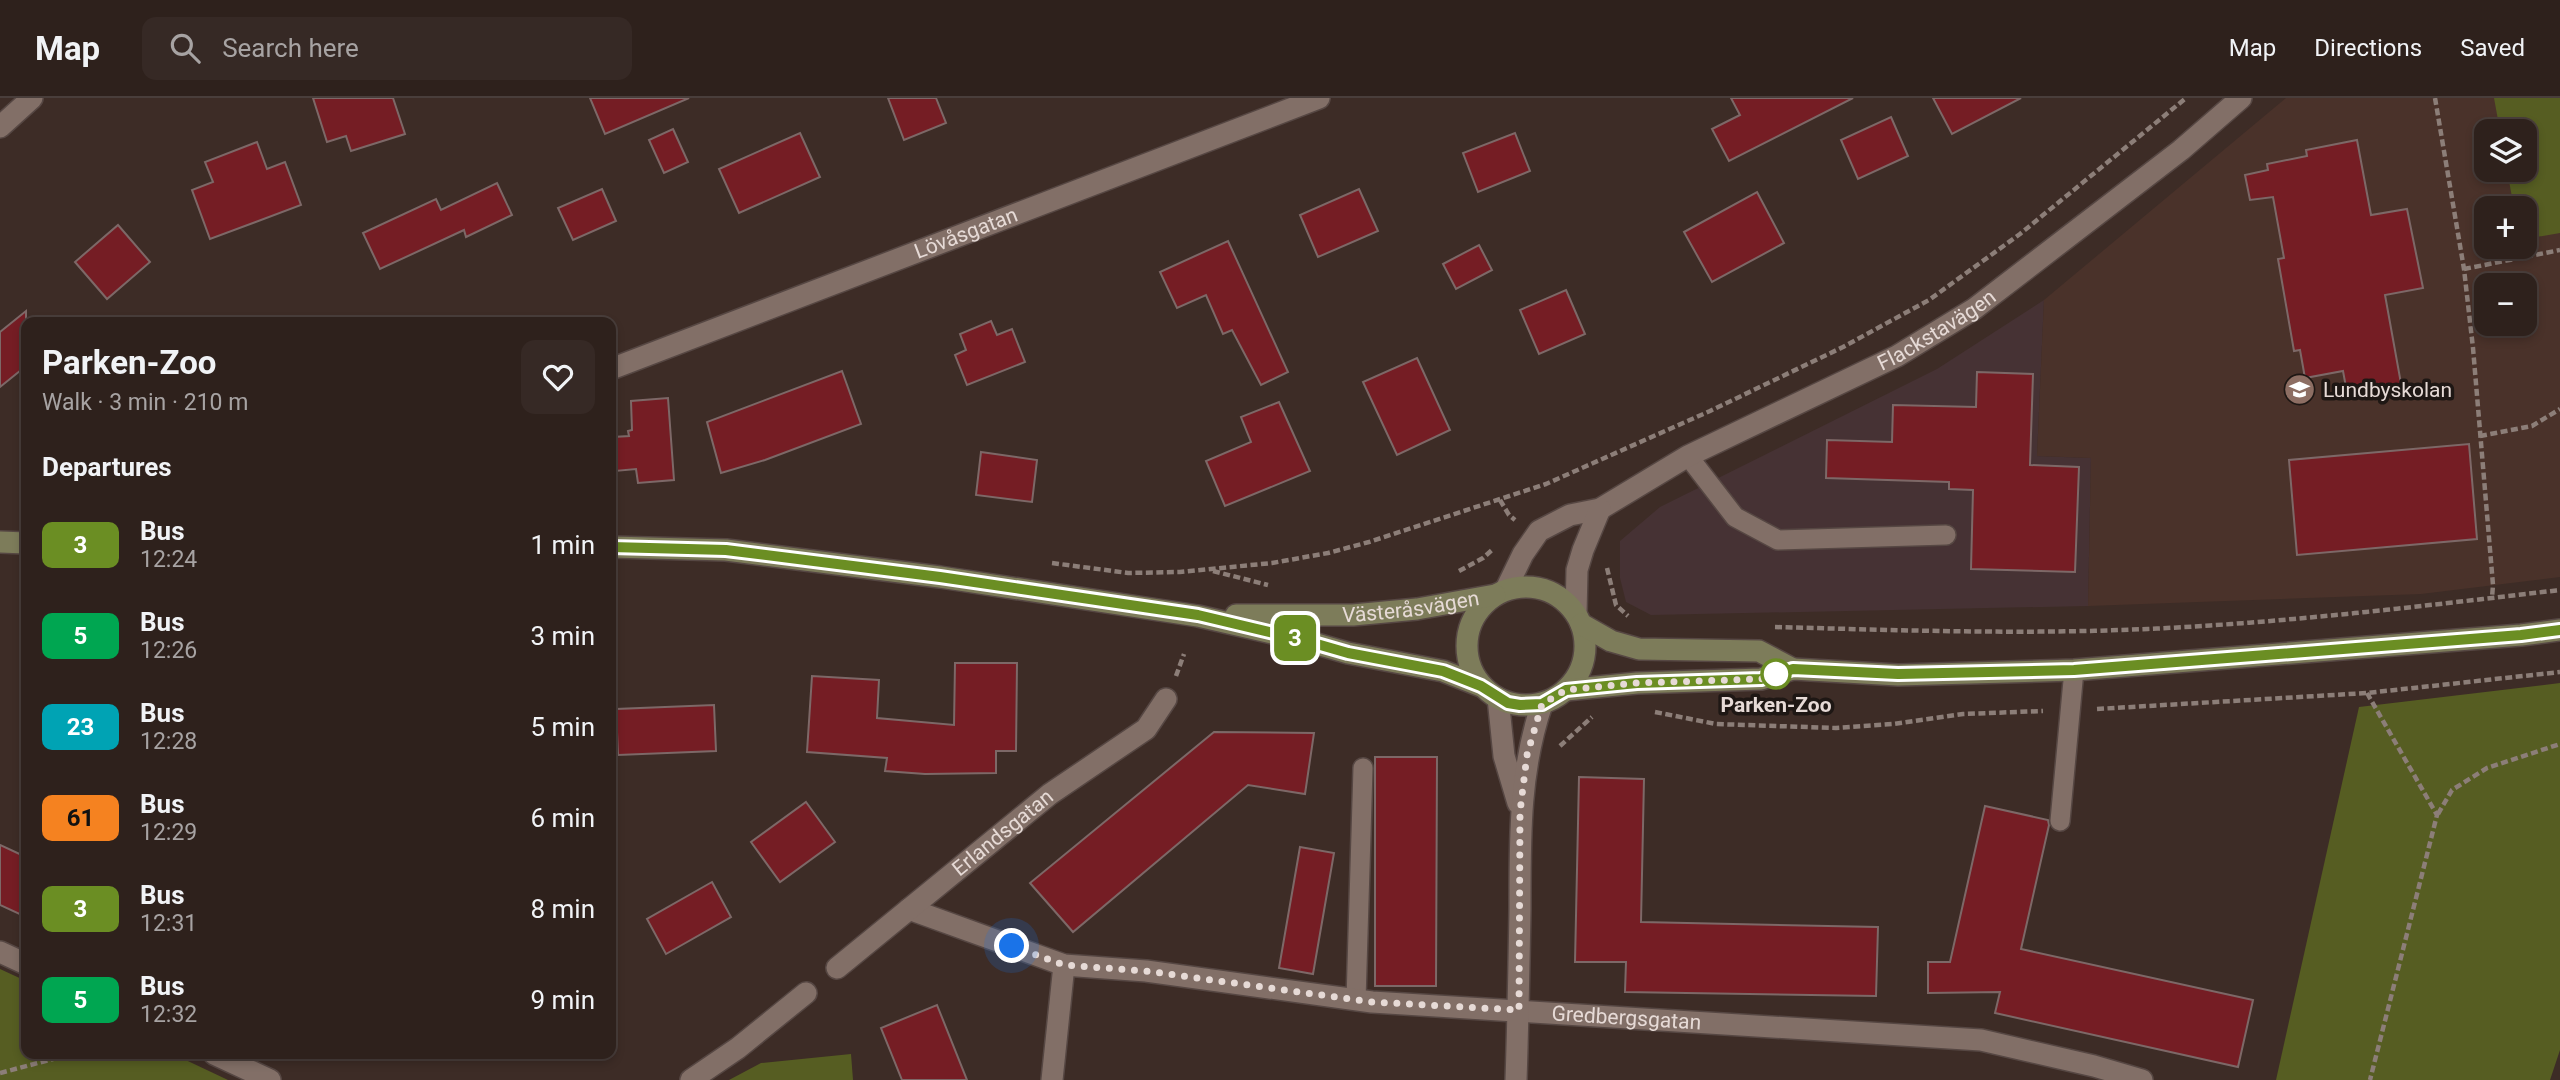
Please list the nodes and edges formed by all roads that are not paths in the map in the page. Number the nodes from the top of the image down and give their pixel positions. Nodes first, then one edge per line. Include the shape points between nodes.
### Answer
1 (32, 98) edge
2 (1319, 98) edge
3 (2241, 98) edge
4 (0, 127) edge
5 (616, 367) edge
6 (1688, 456) junction
7 (1601, 509) junction
8 (1946, 536) dead end
9 (0, 542) edge
10 (21, 543) edge
11 (616, 547) edge
12 (1500, 592) junction
13 (1198, 615) junction
14 (1579, 619) junction
15 (2560, 630) edge
16 (1793, 669) junction
17 (2074, 670) junction
18 (1566, 690) junction
19 (1489, 692) junction
20 (1166, 699) dead end
21 (1542, 704) junction
22 (1363, 768) dead end
23 (1520, 812) junction
24 (2060, 821) dead end
25 (909, 909) junction
26 (0, 952) edge
27 (21, 962) edge
28 (1064, 965) junction
29 (837, 968) dead end
30 (806, 993) dead end
31 (1356, 1000) junction
32 (1519, 1010) junction
33 (225, 1059) edge
34 (2093, 1073) edge
35 (270, 1080) edge
36 (691, 1080) edge
37 (1052, 1080) edge
38 (1516, 1080) edge
39 (2142, 1080) edge

1 - 4 street
2 - 5 street, Lövåsgatan
3 - 6 street, Flackstavägen via 2181,150 1974,309 1896,356
6 - 7 street, Flackstavägen
6 - 8 lane via 1735,517 1778,540
7 - 12 street, Flackstavägen via 1570,515 1539,531
7 - 14 street via 1577,570
9 - 10 street
11 - 13 street, Västeråsvägen via 726,550
12 - 13 street, Västeråsvägen via 1417,609 1353,615
12 - 14 street via 1548,590
12 - 19 street via 1478,610 1466,636 1470,667
13 - 19 street, Västeråsvägen via 1348,653 1443,671
14 - 16 street via 1611,641 1639,649 1759,651
14 - 18 street via 1585,638 1584,658
15 - 17 street
16 - 17 street via 1898,674
16 - 18 street via 1761,679
17 - 24 lane
18 - 21 street
19 - 21 street via 1520,705
19 - 23 street
20 - 25 street, Erlandsgatan via 1146,729 1050,794
21 - 23 street via 1527,755
22 - 31 lane
23 - 32 street
25 - 28 street, Gredbergsgatan
25 - 29 street, Erlandsgatan
26 - 27 street
28 - 31 street, Gredbergsgatan via 1146,971
28 - 37 street
30 - 36 street
31 - 32 street, Gredbergsgatan
32 - 34 street, Gredbergsgatan via 1981,1040
32 - 38 street
33 - 35 street
34 - 39 street, Gredbergsgatan

